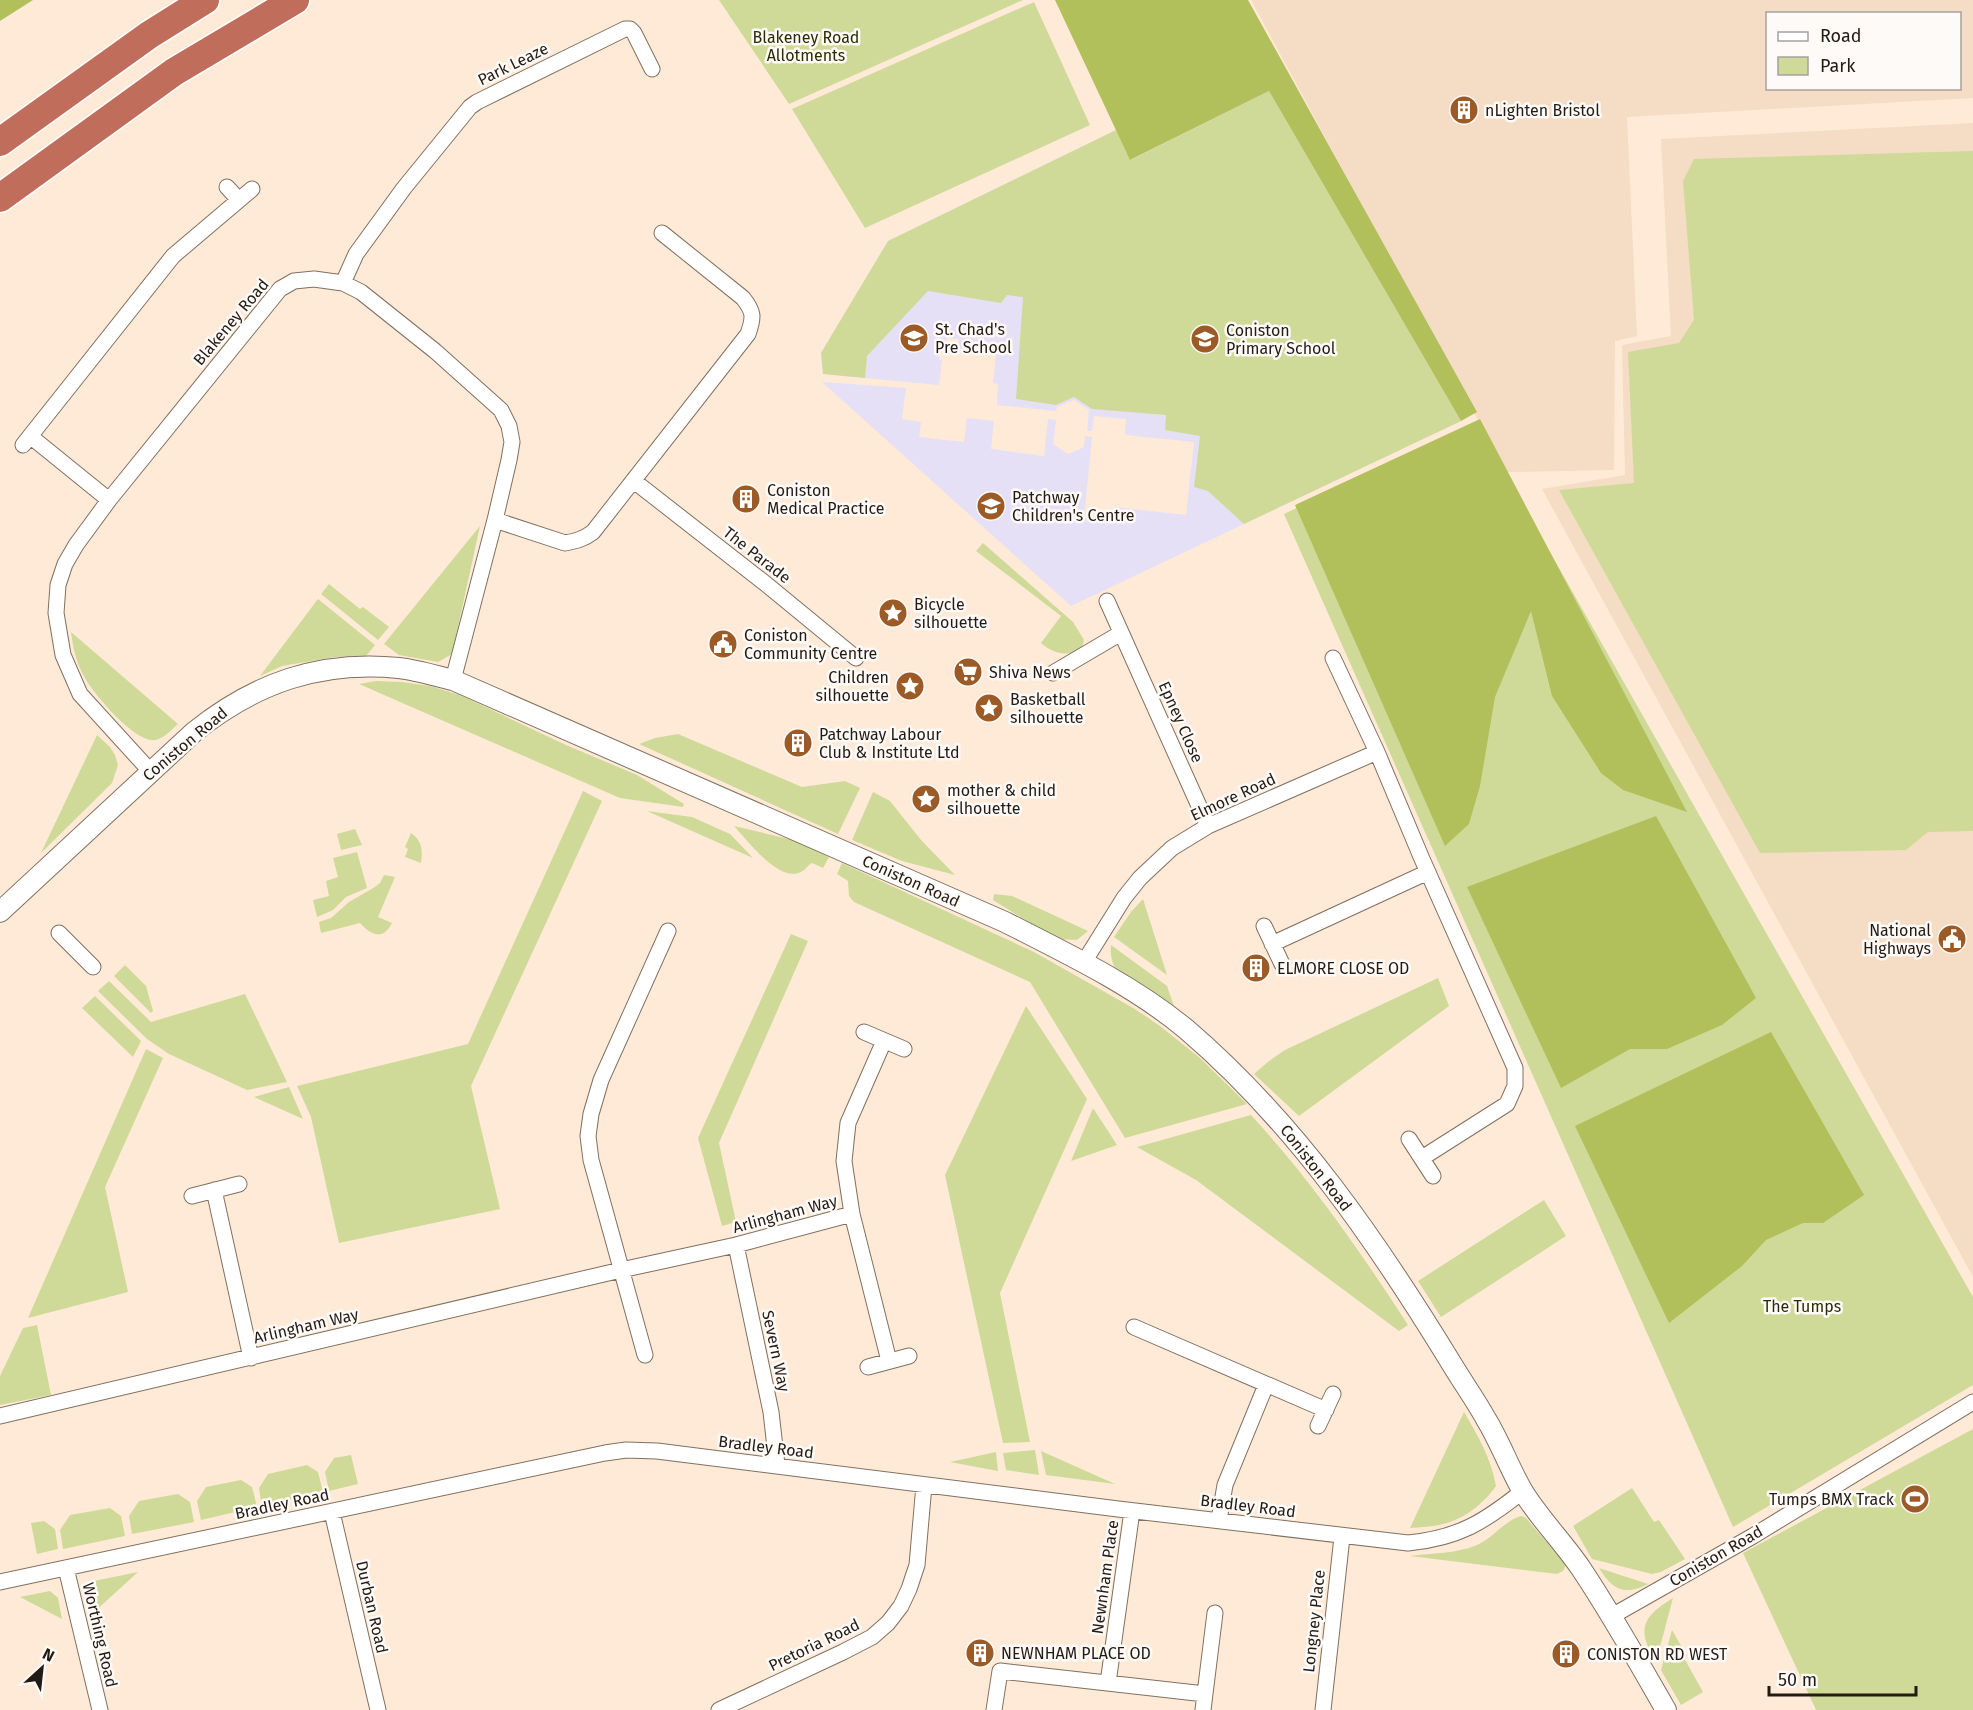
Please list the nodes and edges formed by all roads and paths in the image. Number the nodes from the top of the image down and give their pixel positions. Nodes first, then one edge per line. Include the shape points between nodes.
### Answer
1 (206, 0) edge
2 (295, 0) edge
3 (652, 69) dead end
4 (0, 142) edge
5 (227, 187) dead end
6 (252, 189) dead end
7 (0, 198) edge
8 (239, 200) junction
9 (662, 233) dead end
10 (343, 283) junction
11 (634, 480) junction
12 (109, 500) junction
13 (495, 520) junction
14 (1107, 601) dead end
15 (1121, 633) junction
16 (856, 658) dead end
17 (1333, 658) dead end
18 (1053, 673) dead end
19 (453, 680) junction
20 (1377, 752) junction
21 (151, 772) junction
22 (1208, 826) junction
23 (1428, 872) junction
24 (1, 908) edge
25 (1264, 926) dead end
26 (668, 931) dead end
27 (59, 933) dead end
28 (1272, 944) junction
29 (1084, 962) junction
30 (1282, 964) dead end
31 (93, 967) dead end
32 (864, 1032) dead end
33 (884, 1041) junction
34 (904, 1049) dead end
35 (1409, 1139) dead end
36 (1422, 1158) junction
37 (1433, 1176) dead end
38 (240, 1184) dead end
39 (214, 1190) junction
40 (192, 1196) dead end
41 (852, 1214) junction
42 (736, 1245) junction
43 (621, 1270) junction
44 (1134, 1328) dead end
45 (645, 1355) dead end
46 (909, 1356) dead end
47 (251, 1358) junction
48 (890, 1361) junction
49 (868, 1367) dead end
50 (1266, 1385) junction
51 (1333, 1394) dead end
52 (1973, 1402) edge
53 (1326, 1410) junction
54 (0, 1416) edge
55 (1318, 1426) dead end
56 (777, 1465) junction
57 (924, 1485) junction
58 (1523, 1491) junction
59 (1131, 1511) junction
60 (332, 1512) junction
61 (1220, 1520) junction
62 (1342, 1537) junction
63 (66, 1568) junction
64 (0, 1582) edge
65 (1215, 1613) dead end
66 (1612, 1616) junction
67 (1108, 1683) junction
68 (1205, 1694) junction
69 (100, 1710) edge
70 (378, 1710) edge
71 (719, 1710) edge
72 (994, 1710) edge
73 (1203, 1710) edge
74 (1323, 1710) edge
75 (1666, 1710) edge

1 - 4 highway via 149,35
2 - 7 highway via 174,72
3 - 10 street, Park Leaze via 634,33 625,29 477,102 384,216 356,254
5 - 8 street
6 - 8 street
8 - 12 street via 173,256 27,441
9 - 11 street via 742,298 750,307 753,320 748,334
10 - 12 street, Blakeney Road via 314,279 294,281 280,289
10 - 13 street, Blakeney Road via 361,292 435,351 501,410 512,442
11 - 13 street via 593,532 577,541 565,543
11 - 16 street, The Parade
12 - 21 street, Blakeney Road via 65,564 58,585 58,630 63,655 80,694
13 - 19 street, Blakeney Road
14 - 15 street, Epney Close
15 - 18 street
15 - 22 street, Epney Close
17 - 20 street
19 - 21 street, Coniston Road via 400,668 365,666 328,669 274,683 219,711
19 - 29 street, Coniston Road via 1005,922
20 - 22 street, Elmore Road
20 - 23 street
21 - 24 street, Coniston Road
22 - 29 street, Elmore Road via 1172,848 1140,878
23 - 28 street
23 - 36 street via 1515,1068 1515,1086 1507,1104
25 - 28 street
26 - 43 street via 601,1080 589,1125 591,1160
27 - 31 street
28 - 30 street
29 - 58 street, Coniston Road via 1185,1029 1288,1130 1403,1285 1486,1420
32 - 33 street
33 - 34 street
33 - 41 street via 848,1123 844,1161
35 - 36 street
36 - 37 street
38 - 39 street
39 - 40 street
39 - 47 street
41 - 42 street, Arlingham Way
41 - 48 street
42 - 43 street, Arlingham Way
42 - 56 street, Severn Way via 771,1412
43 - 45 street
43 - 47 street, Arlingham Way
44 - 50 street
46 - 48 street
47 - 54 street, Arlingham Way
48 - 49 street
50 - 53 street
50 - 61 street via 1225,1485
51 - 53 street
52 - 66 street, Coniston Road via 1763,1530
53 - 55 street
56 - 57 street, Bradley Road
56 - 60 street, Bradley Road via 626,1450
57 - 59 street, Bradley Road
57 - 71 street, Pretoria Road via 917,1565 901,1606 888,1623 872,1637 843,1652
58 - 62 street, Bradley Road via 1490,1517 1429,1541
58 - 66 street, Coniston Road
59 - 61 street, Bradley Road
59 - 67 street, Newnham Place
60 - 63 street, Bradley Road
60 - 70 street, Durban Road
61 - 62 street, Bradley Road
62 - 74 street, Longney Place
63 - 64 street, Bradley Road
63 - 69 street, Worthing Road
65 - 68 street
66 - 75 street, Coniston Road
67 - 68 street
67 - 72 street via 1000,1671
68 - 73 street

